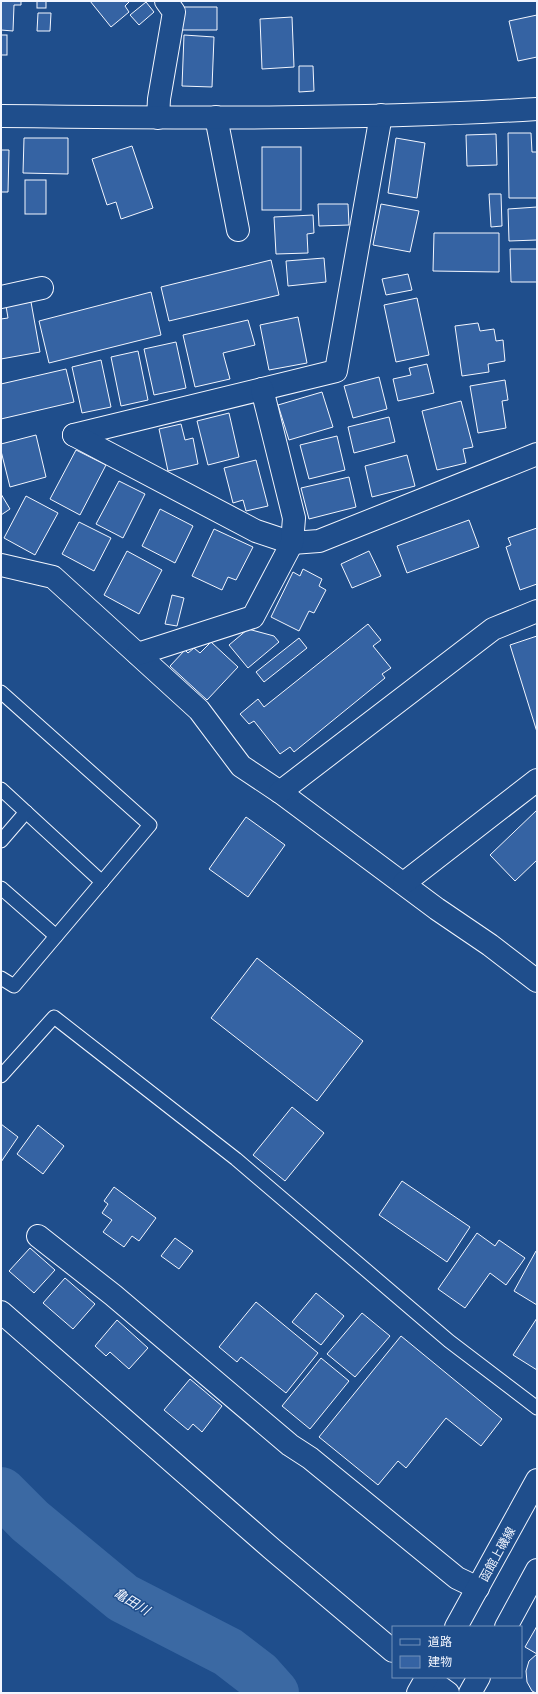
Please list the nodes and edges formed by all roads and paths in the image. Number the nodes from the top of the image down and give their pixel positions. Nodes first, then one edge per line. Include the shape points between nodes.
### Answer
1 (166, 1) edge
2 (537, 109) edge
3 (381, 115) junction
4 (1, 116) edge
5 (216, 117) junction
6 (158, 118) junction
7 (238, 230) dead end
8 (42, 288) dead end
9 (1, 297) edge
10 (262, 389) junction
11 (537, 454) edge
12 (292, 543) junction
13 (1, 565) edge
14 (537, 611) edge
15 (138, 654) junction
16 (1, 692) edge
17 (537, 780) edge
18 (1, 789) edge
19 (280, 792) junction
20 (26, 812) junction
21 (1, 842) edge
22 (102, 882) junction
23 (404, 883) junction
24 (1, 888) edge
25 (56, 936) junction
26 (1, 978) edge
27 (537, 981) edge
28 (1, 1076) edge
29 (38, 1236) dead end
30 (1, 1312) edge
31 (537, 1408) edge
32 (537, 1480) edge
33 (537, 1570) edge
34 (478, 1588) junction
35 (457, 1626) edge
36 (507, 1626) edge
37 (392, 1650) edge
38 (478, 1678) edge
39 (425, 1681) edge
40 (448, 1693) edge
41 (470, 1693) edge

1 - 6 street via 174,12
2 - 3 street
3 - 5 street
3 - 10 street via 336,371
4 - 6 street
5 - 6 street
5 - 7 street
8 - 9 street
10 - 12 street via 294,518
10 - 12 street via 74,435 256,531
11 - 12 street via 319,541
12 - 15 street via 253,618
13 - 15 street via 53,577
14 - 19 street via 493,629
15 - 19 street via 199,710 241,766
16 - 22 lane via 150,825
17 - 23 street
18 - 20 lane
19 - 23 street
20 - 21 lane
20 - 22 lane
22 - 25 lane
23 - 27 street
24 - 25 lane
25 - 26 lane via 14,986
28 - 31 lane via 54,1016 236,1159 449,1341
29 - 34 street via 113,1295 290,1445 316,1463 457,1578
30 - 37 street
32 - 34 street, 函館上磯線
33 - 36 street
34 - 35 street, 函館上磯線
38 - 41 street
39 - 40 street

